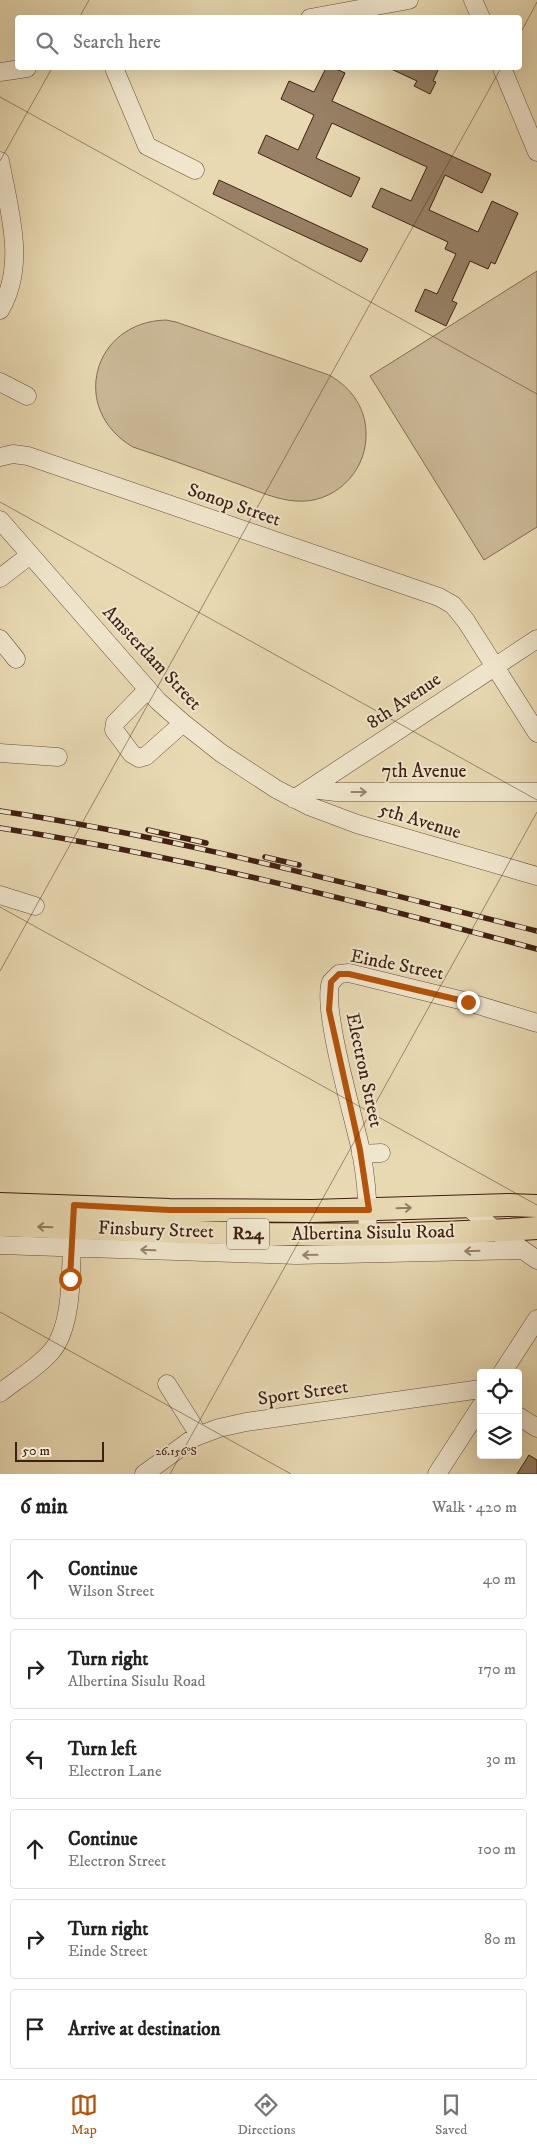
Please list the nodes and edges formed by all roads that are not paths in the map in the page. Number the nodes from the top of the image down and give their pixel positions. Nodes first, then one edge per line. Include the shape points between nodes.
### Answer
1 (410, 0) edge
2 (473, 0) edge
3 (327, 15) edge
4 (480, 15) edge
5 (15, 70) edge
6 (115, 70) edge
7 (503, 70) edge
8 (0, 72) edge
9 (537, 152) edge
10 (0, 161) edge
11 (195, 170) dead end
12 (0, 310) edge
13 (0, 382) edge
14 (27, 396) dead end
15 (0, 457) edge
16 (0, 520) edge
17 (30, 555) junction
18 (0, 578) edge
19 (0, 639) edge
20 (537, 639) edge
21 (16, 659) dead end
22 (495, 666) junction
23 (148, 688) junction
24 (182, 724) junction
25 (537, 733) edge
26 (0, 753) edge
27 (58, 757) dead end
28 (311, 789) junction
29 (537, 792) edge
30 (294, 799) junction
31 (537, 876) edge
32 (0, 895) edge
33 (35, 906) dead end
34 (335, 977) joint
35 (537, 1023) edge
36 (381, 1153) dead end
37 (361, 1154) junction
38 (0, 1204) edge
39 (74, 1205) junction
40 (467, 1206) junction
41 (537, 1206) edge
42 (369, 1210) junction
43 (0, 1225) edge
44 (537, 1228) edge
45 (496, 1231) junction
46 (367, 1234) junction
47 (72, 1238) junction
48 (0, 1245) edge
49 (521, 1250) junction
50 (537, 1260) edge
51 (537, 1319) edge
52 (505, 1369) edge
53 (166, 1384) dead end
54 (477, 1390) edge
55 (0, 1393) edge
56 (477, 1412) edge
57 (522, 1419) edge
58 (537, 1428) edge
59 (199, 1435) junction
60 (144, 1474) edge
61 (438, 1474) edge

1 - 3 street
2 - 4 street
5 - 8 street
6 - 11 street via 147,146
7 - 9 street
10 - 12 street via 15,258 13,275
13 - 14 street
15 - 22 street, Sonop Street via 13,454 28,456 440,597 453,605 466,621
16 - 17 street, Amsterdam Street
17 - 18 street
17 - 23 street, Amsterdam Street
19 - 21 street
20 - 22 street, 8th Avenue
22 - 25 street
22 - 28 street, 8th Avenue
23 - 24 street, Amsterdam Street
23 - 24 street via 115,723 114,730 132,754 139,758 146,756
24 - 30 street, Amsterdam Street
26 - 27 street
28 -> 29 street, 7th Avenue via 336,792
28 - 30 street, 8th Avenue
30 - 31 street, 5th Avenue via 357,824
32 - 33 street
34 - 35 street, Einde Street via 349,974 395,984
34 - 37 street, Electron Street via 329,986 329,1010
36 - 37 street, Electron Street
37 - 42 street
38 - 39 main road, Albertina Sisulu Road / R24
39 - 42 main road, Albertina Sisulu Road / R24 via 169,1210
39 - 47 street
40 - 41 main road, Albertina Sisulu Road / R24
42 -> 40 main road, Albertina Sisulu Road / R24
40 - 45 street
42 - 46 street
47 -> 43 main road, Albertina Sisulu Road / R24
44 - 45 main road, Albertina Sisulu Road / R24
45 - 46 main road, Albertina Sisulu Road / R24
45 - 49 street
46 - 47 main road, Albertina Sisulu Road / R24 via 184,1233
47 - 48 street, Finsbury Street
49 -> 47 street, Finsbury Street via 296,1255
47 - 55 street via 66,1318 58,1342 46,1357
49 - 50 street
51 - 52 street
53 - 59 street
54 - 59 street, Sport Street via 246,1422
56 - 61 street
57 - 58 street
59 - 60 street, Sport Street

